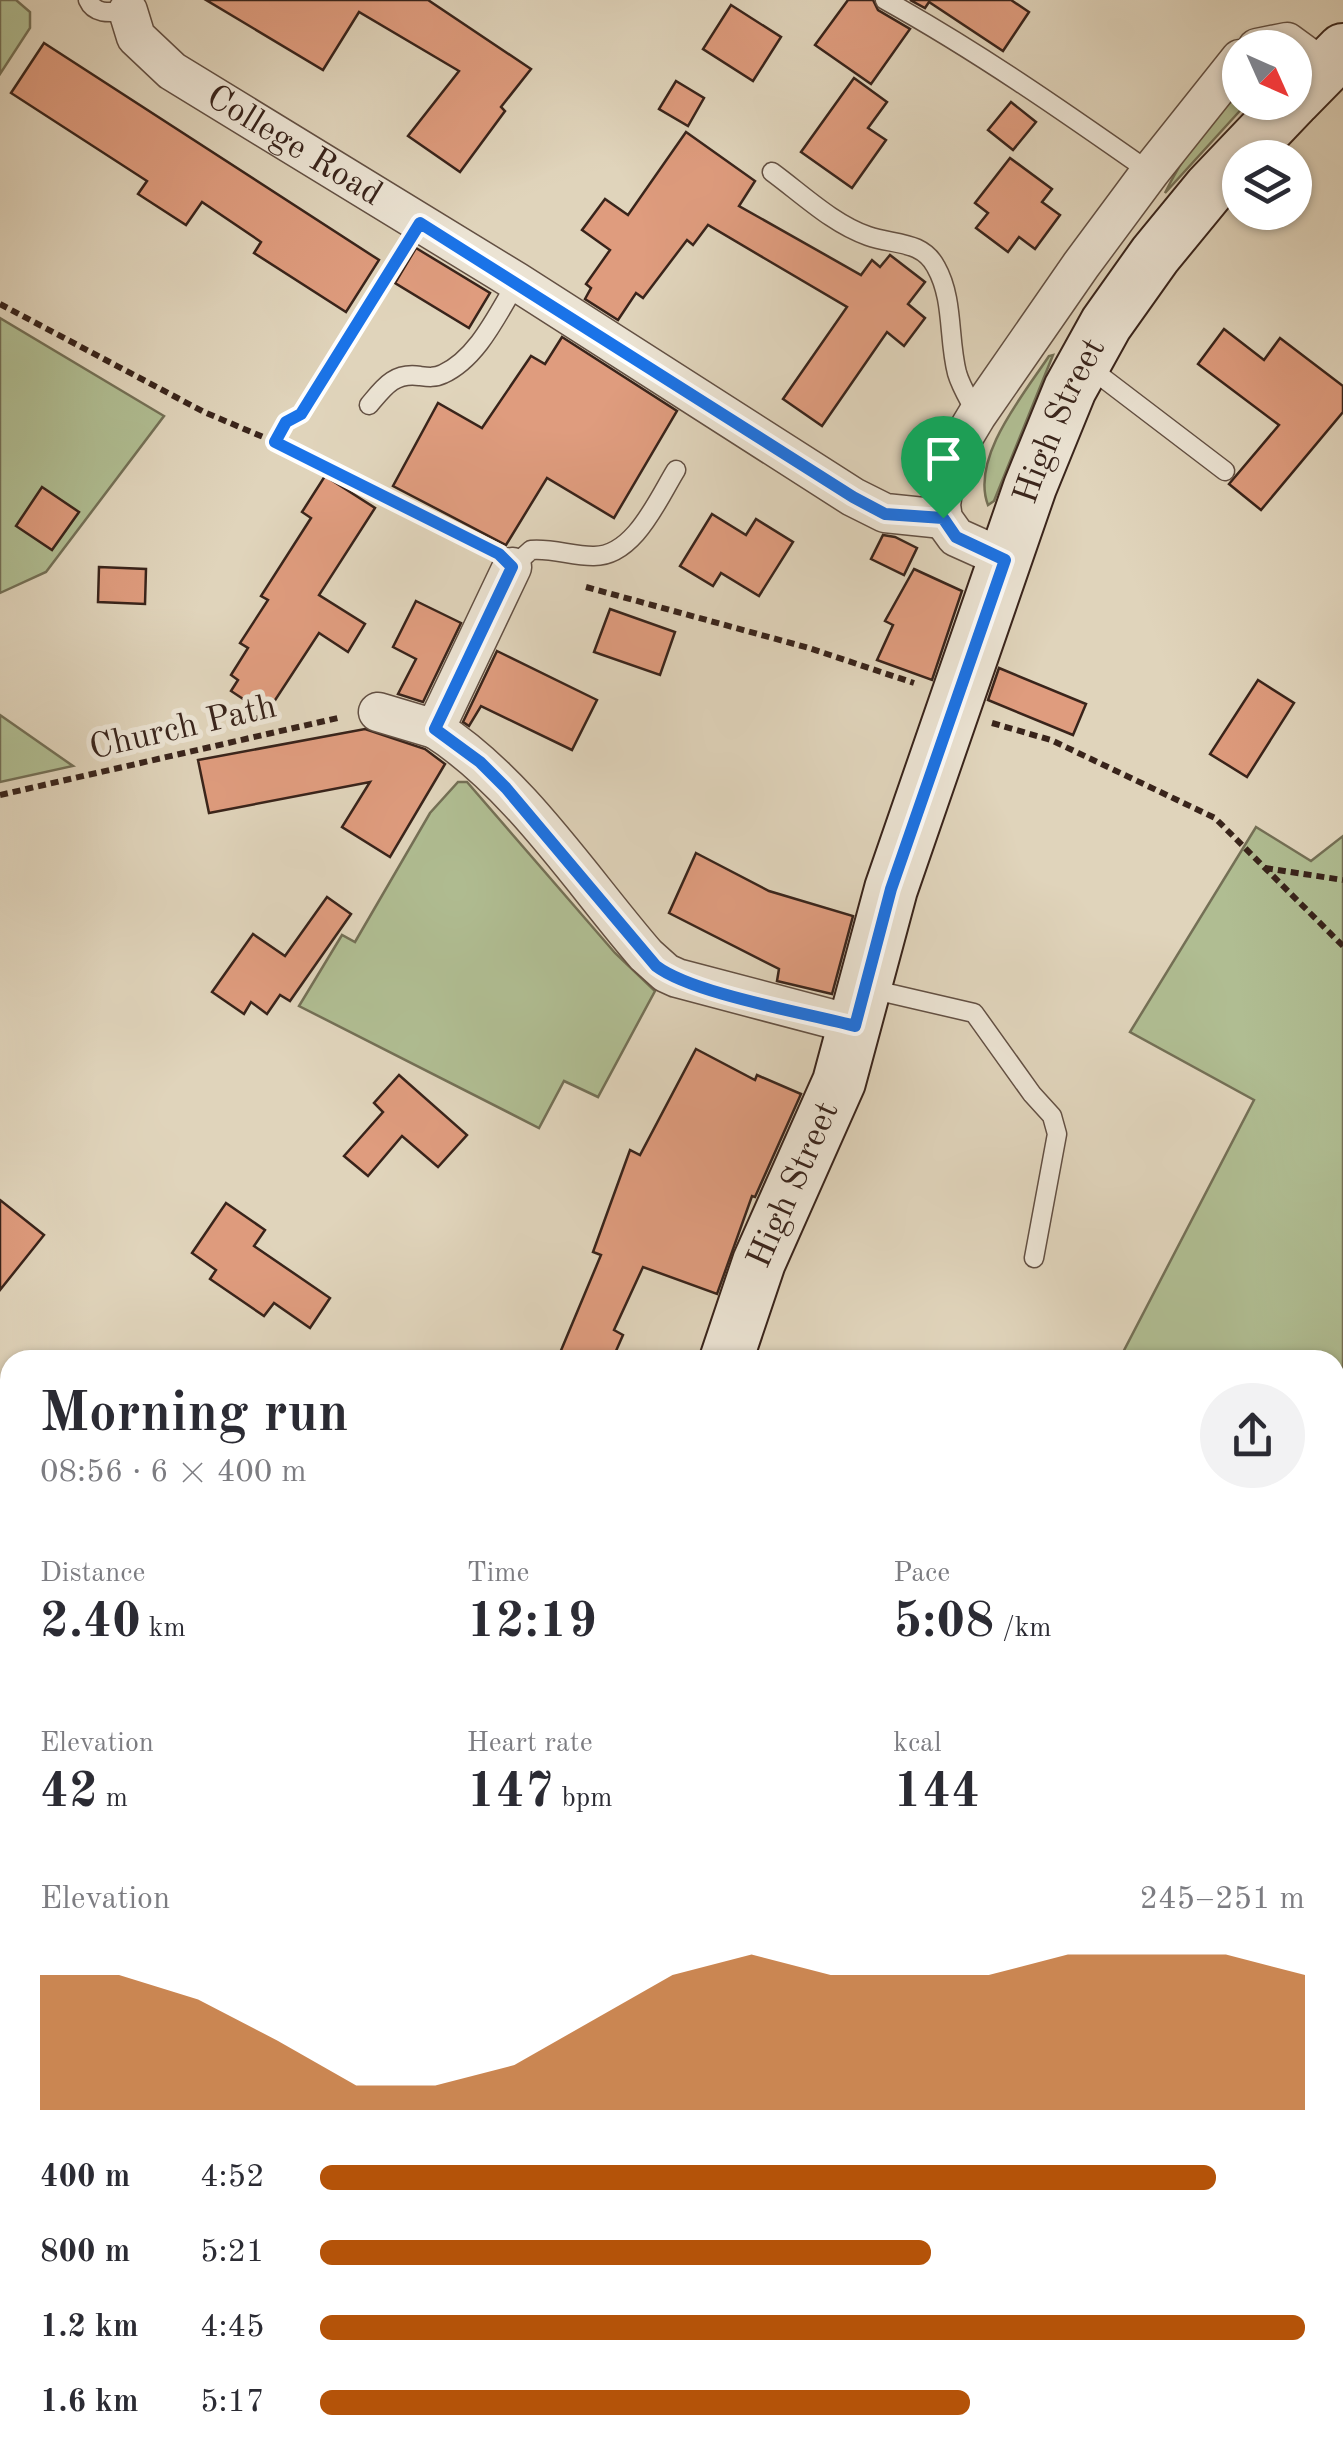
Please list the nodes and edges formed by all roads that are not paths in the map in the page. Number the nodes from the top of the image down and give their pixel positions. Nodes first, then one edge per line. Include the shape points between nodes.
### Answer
1 (88, 0) edge
2 (884, 0) edge
3 (127, 6) edge
4 (1313, 80) edge
5 (1222, 82) edge
6 (772, 172) dead end
7 (1150, 172) junction
8 (517, 282) junction
9 (1082, 363) junction
10 (368, 405) dead end
11 (977, 415) junction
12 (676, 470) dead end
13 (1225, 471) dead end
14 (943, 518) junction
15 (1005, 560) junction
16 (512, 567) joint
17 (378, 712) road end
18 (435, 729) junction
19 (860, 1006) junction
20 (1034, 1258) dead end
21 (729, 1350) edge

1 - 3 lane via 100,12
2 - 7 lane via 1031,89
3 - 8 street, College Road via 136,37 172,71
4 - 9 street, High Street via 1154,254
5 - 7 street
6 - 11 lane via 850,228 928,256 943,286 957,374
7 - 11 street
8 - 10 lane via 455,367 440,376 402,375
8 - 14 street, College Road via 853,497 885,514
9 - 13 lane
9 - 15 street, High Street
11 - 14 street via 947,465
12 - 16 lane via 616,552 531,550
14 - 15 street via 956,537
15 - 19 street, High Street via 891,889
16 - 18 street
17 - 18 street
18 - 19 street via 506,788 666,973 707,988
19 - 20 lane via 974,1012 1052,1116 1057,1134
19 - 21 street, High Street via 838,1082 759,1262

